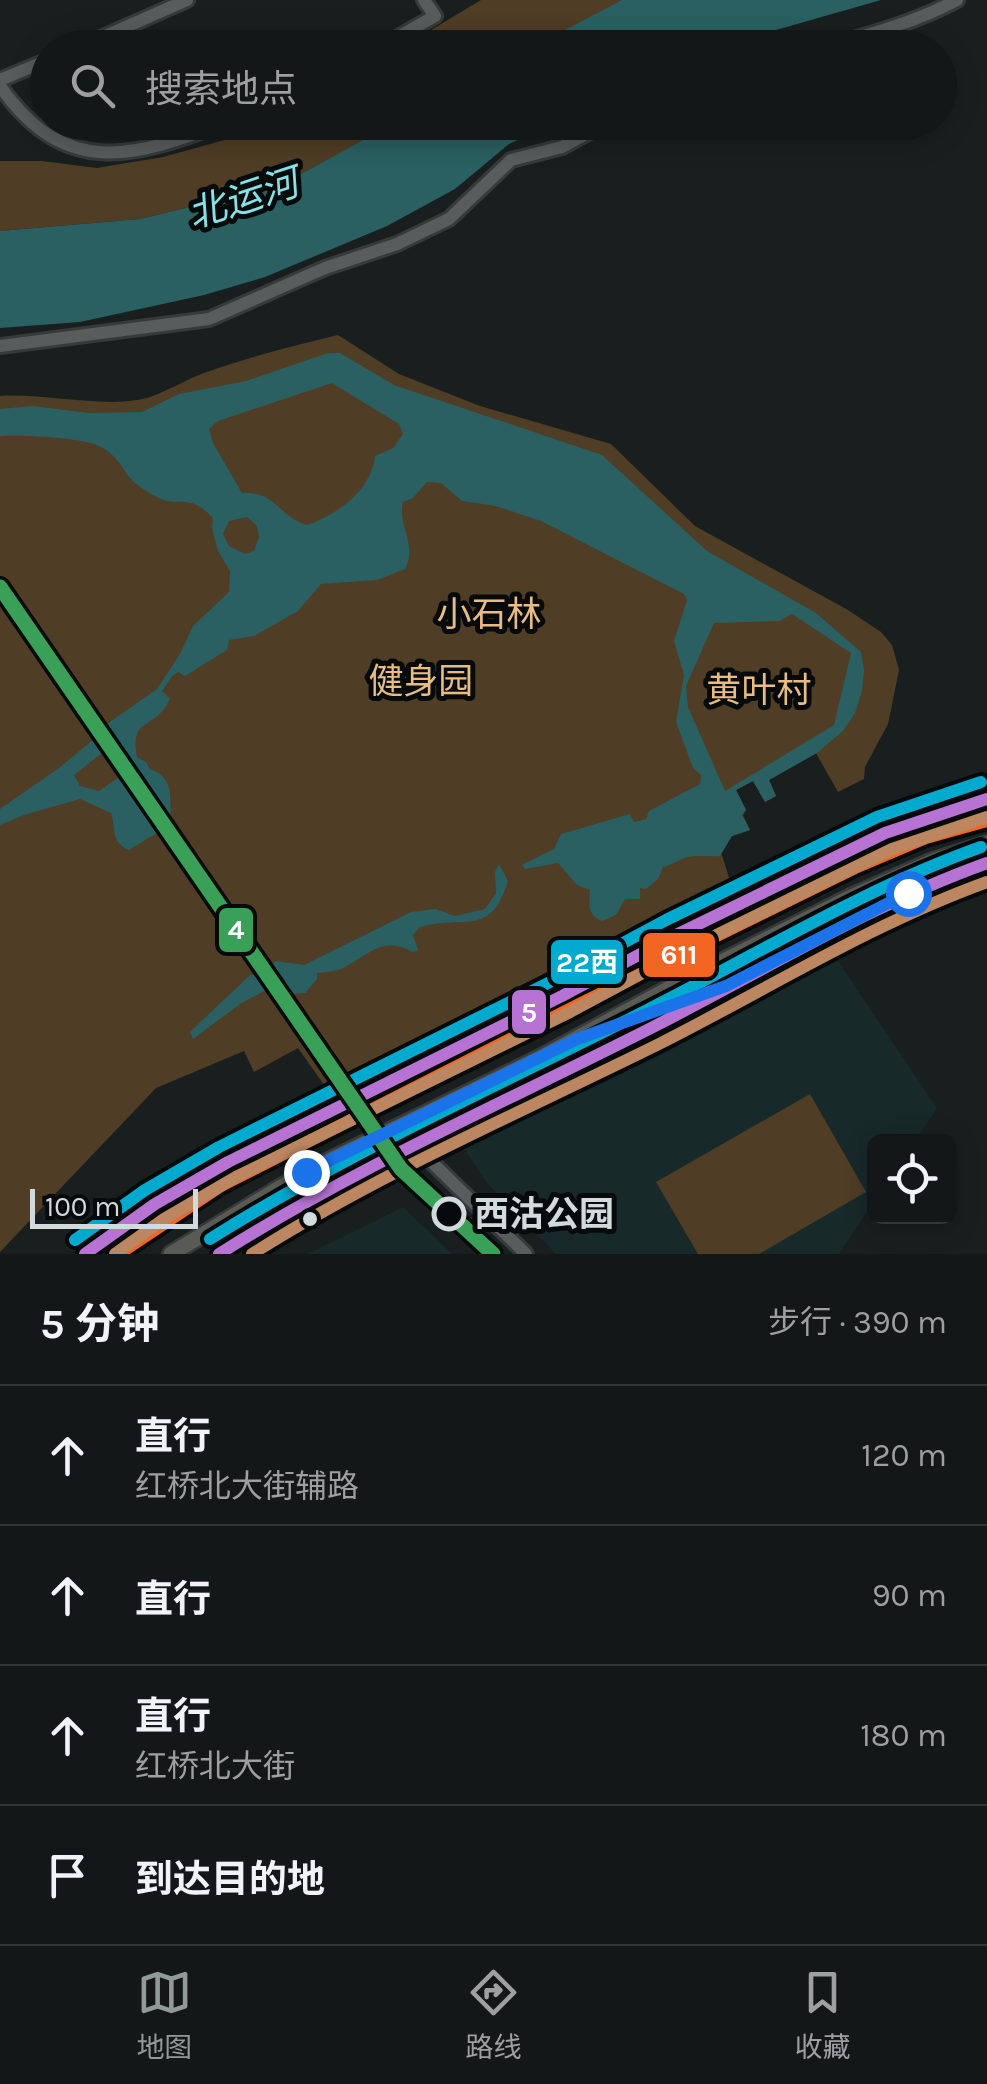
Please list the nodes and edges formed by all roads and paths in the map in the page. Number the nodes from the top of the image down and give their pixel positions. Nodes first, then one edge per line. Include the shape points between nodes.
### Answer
1 (186, 0) edge
2 (424, 0) edge
3 (957, 0) edge
4 (118, 30) edge
5 (410, 30) edge
6 (888, 30) edge
7 (30, 69) edge
8 (0, 83) edge
9 (30, 122) edge
10 (54, 140) edge
11 (170, 140) edge
12 (576, 140) edge
13 (0, 346) edge
14 (987, 799) edge
15 (987, 820) edge
16 (987, 844) edge
17 (987, 863) edge
18 (674, 936) junction
19 (726, 986) junction
20 (583, 1002) junction
21 (577, 1039) junction
22 (538, 1060) junction
23 (478, 1114) junction
24 (412, 1143) junction
25 (85, 1254) edge
26 (119, 1254) edge
27 (171, 1254) edge
28 (219, 1254) edge
29 (526, 1254) edge

1 - 4 street
2 - 5 street via 435,16
3 - 6 street
7 - 8 street
8 - 9 street
10 - 11 street via 94,152
12 - 13 street via 511,160 449,219 209,319
14 - 18 main road via 885,833
15 - 20 main road via 855,868
16 - 21 main road via 851,897
17 - 19 main road via 892,900
18 - 20 main road
18 - 25 main road via 228,1162
19 - 21 main road
19 - 23 main road
20 - 26 main road via 221,1186
21 - 22 main road
22 - 23 main road
22 - 27 main road via 306,1172
23 - 24 main road
24 - 28 main road
24 - 29 street

